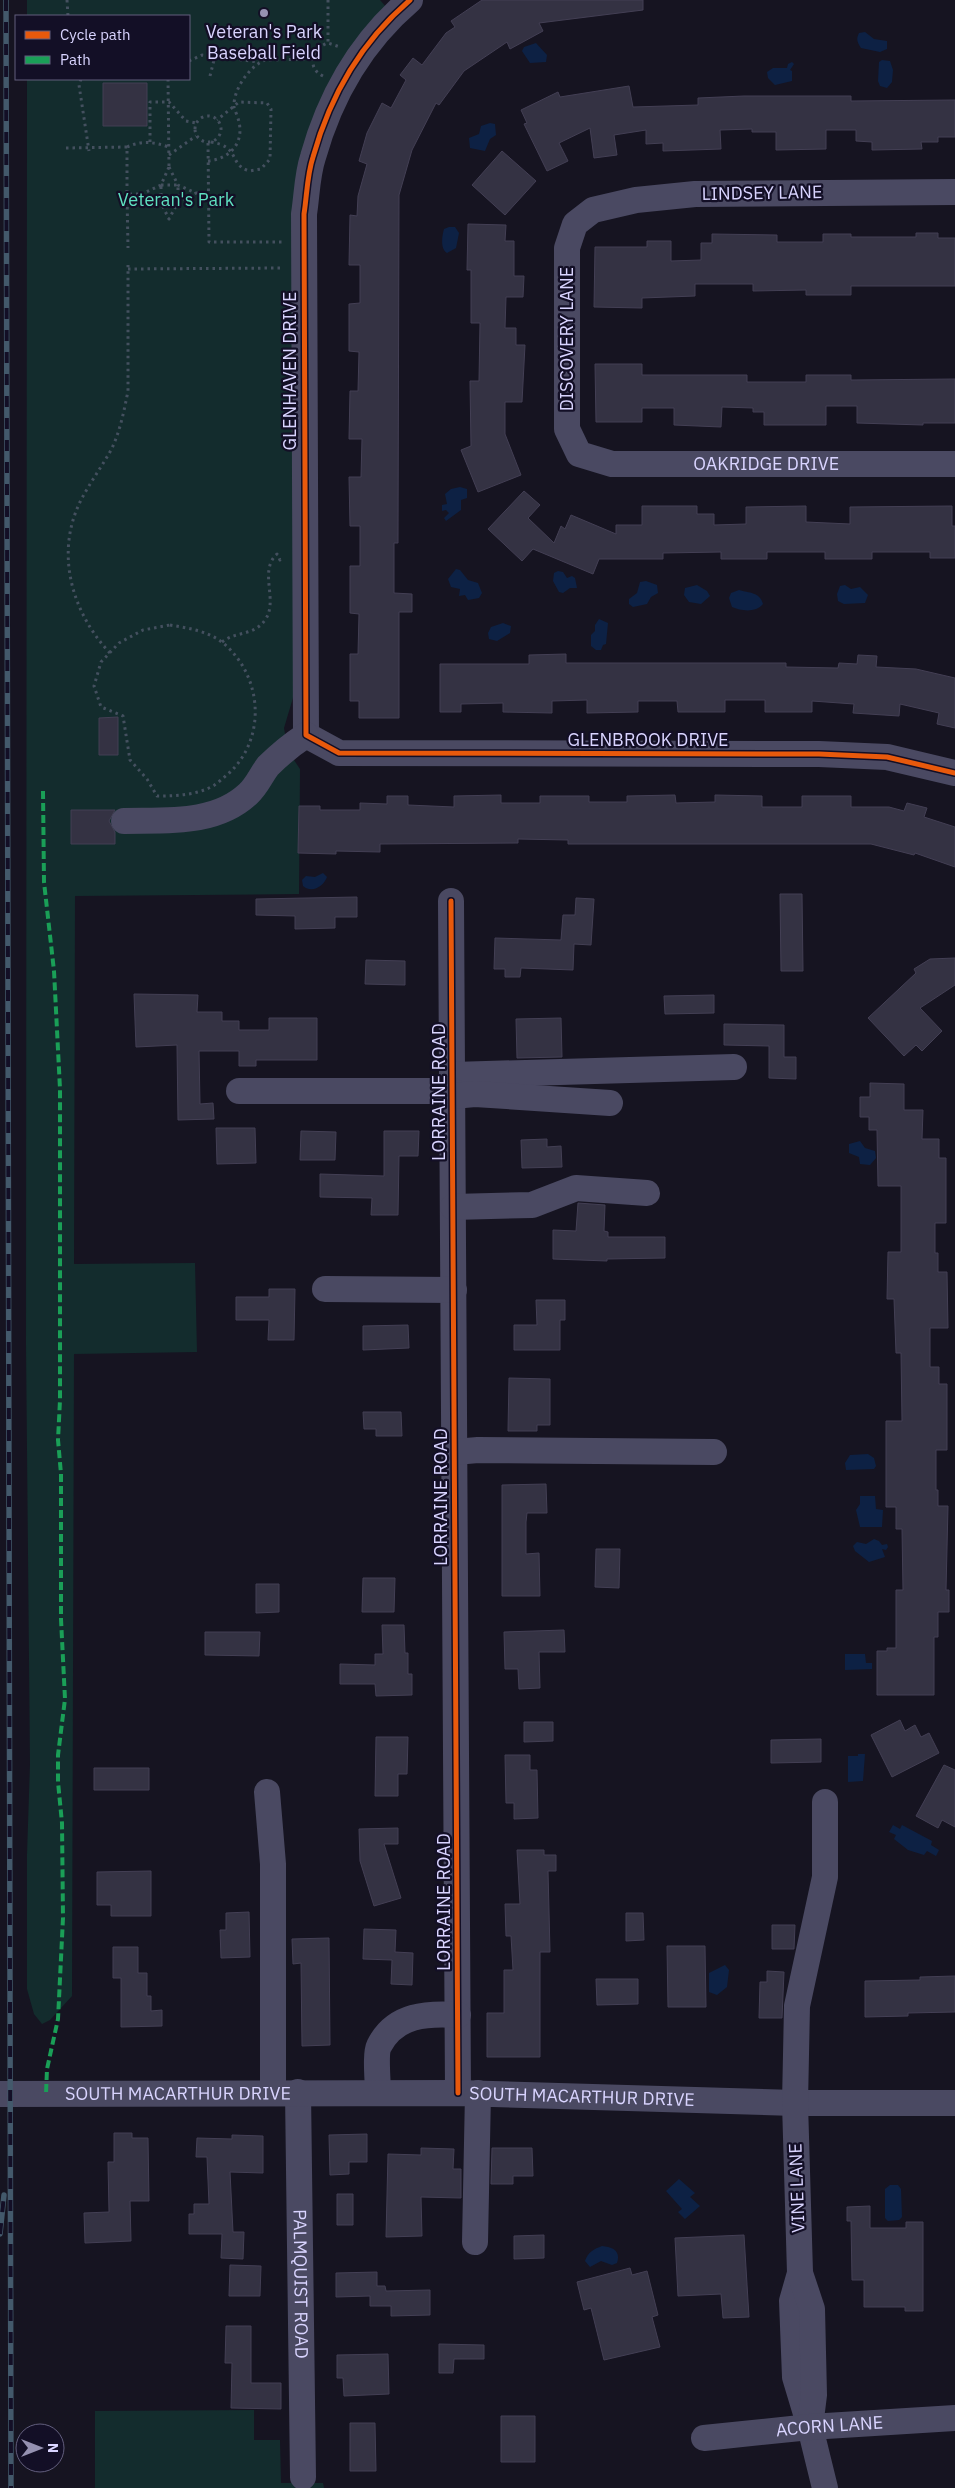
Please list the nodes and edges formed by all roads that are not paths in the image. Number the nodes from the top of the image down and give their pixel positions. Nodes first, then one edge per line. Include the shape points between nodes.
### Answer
1 (410, 0) edge
2 (955, 192) edge
3 (575, 224) joint
4 (579, 454) joint
5 (955, 464) edge
6 (306, 735) junction
7 (955, 773) edge
8 (124, 821) dead end
9 (451, 901) dead end
10 (734, 1067) dead end
11 (452, 1087) junction
12 (238, 1091) dead end
13 (610, 1103) dead end
14 (647, 1193) dead end
15 (453, 1208) junction
16 (325, 1289) dead end
17 (454, 1290) junction
18 (455, 1452) junction
19 (714, 1452) dead end
20 (268, 1792) dead end
21 (825, 1802) dead end
22 (458, 2015) junction
23 (285, 2093) junction
24 (378, 2093) junction
25 (468, 2093) junction
26 (0, 2094) edge
27 (795, 2103) junction
28 (955, 2103) edge
29 (476, 2242) dead end
30 (955, 2418) edge
31 (810, 2427) junction
32 (704, 2438) dead end
33 (303, 2477) dead end
34 (825, 2488) edge

1 - 6 street, GLENHAVEN DRIVE via 393,14 358,57 330,106 312,158 304,214
2 - 3 street, LINDSEY LANE via 694,194 636,200 593,210
3 - 4 street, DISCOVERY LANE via 567,248 567,428
4 - 5 street, OAKRIDGE DRIVE via 612,464
6 - 7 street, GLENBROOK DRIVE via 339,754 819,754 887,757
6 - 8 street via 279,754 249,793 226,809 177,820
9 - 11 street, LORRAINE ROAD
10 - 11 street
11 - 12 street
11 - 13 street via 475,1094
11 - 15 street, LORRAINE ROAD
14 - 15 street via 576,1188 532,1205
15 - 17 street, LORRAINE ROAD
16 - 17 street
17 - 18 street, LORRAINE ROAD
18 - 19 street
18 - 22 street, LORRAINE ROAD
20 - 23 street, PALMQUIST ROAD
21 - 27 street, VINE LANE via 825,1877 797,2006
22 - 24 street via 409,2017 389,2032 378,2047
22 - 25 street, LORRAINE ROAD
23 - 24 street, SOUTH MACARTHUR DRIVE
23 - 26 street, SOUTH MACARTHUR DRIVE
23 - 33 street, PALMQUIST ROAD
24 - 25 street, SOUTH MACARTHUR DRIVE
25 - 27 street, SOUTH MACARTHUR DRIVE
25 - 29 street, LORRAINE ROAD
27 - 28 street, SOUTH MACARTHUR DRIVE
27 - 31 street, VINE LANE via 800,2273 812,2309 814,2394
30 - 31 street, ACORN LANE
31 - 32 street, ACORN LANE
31 - 34 street, VINE LANE

